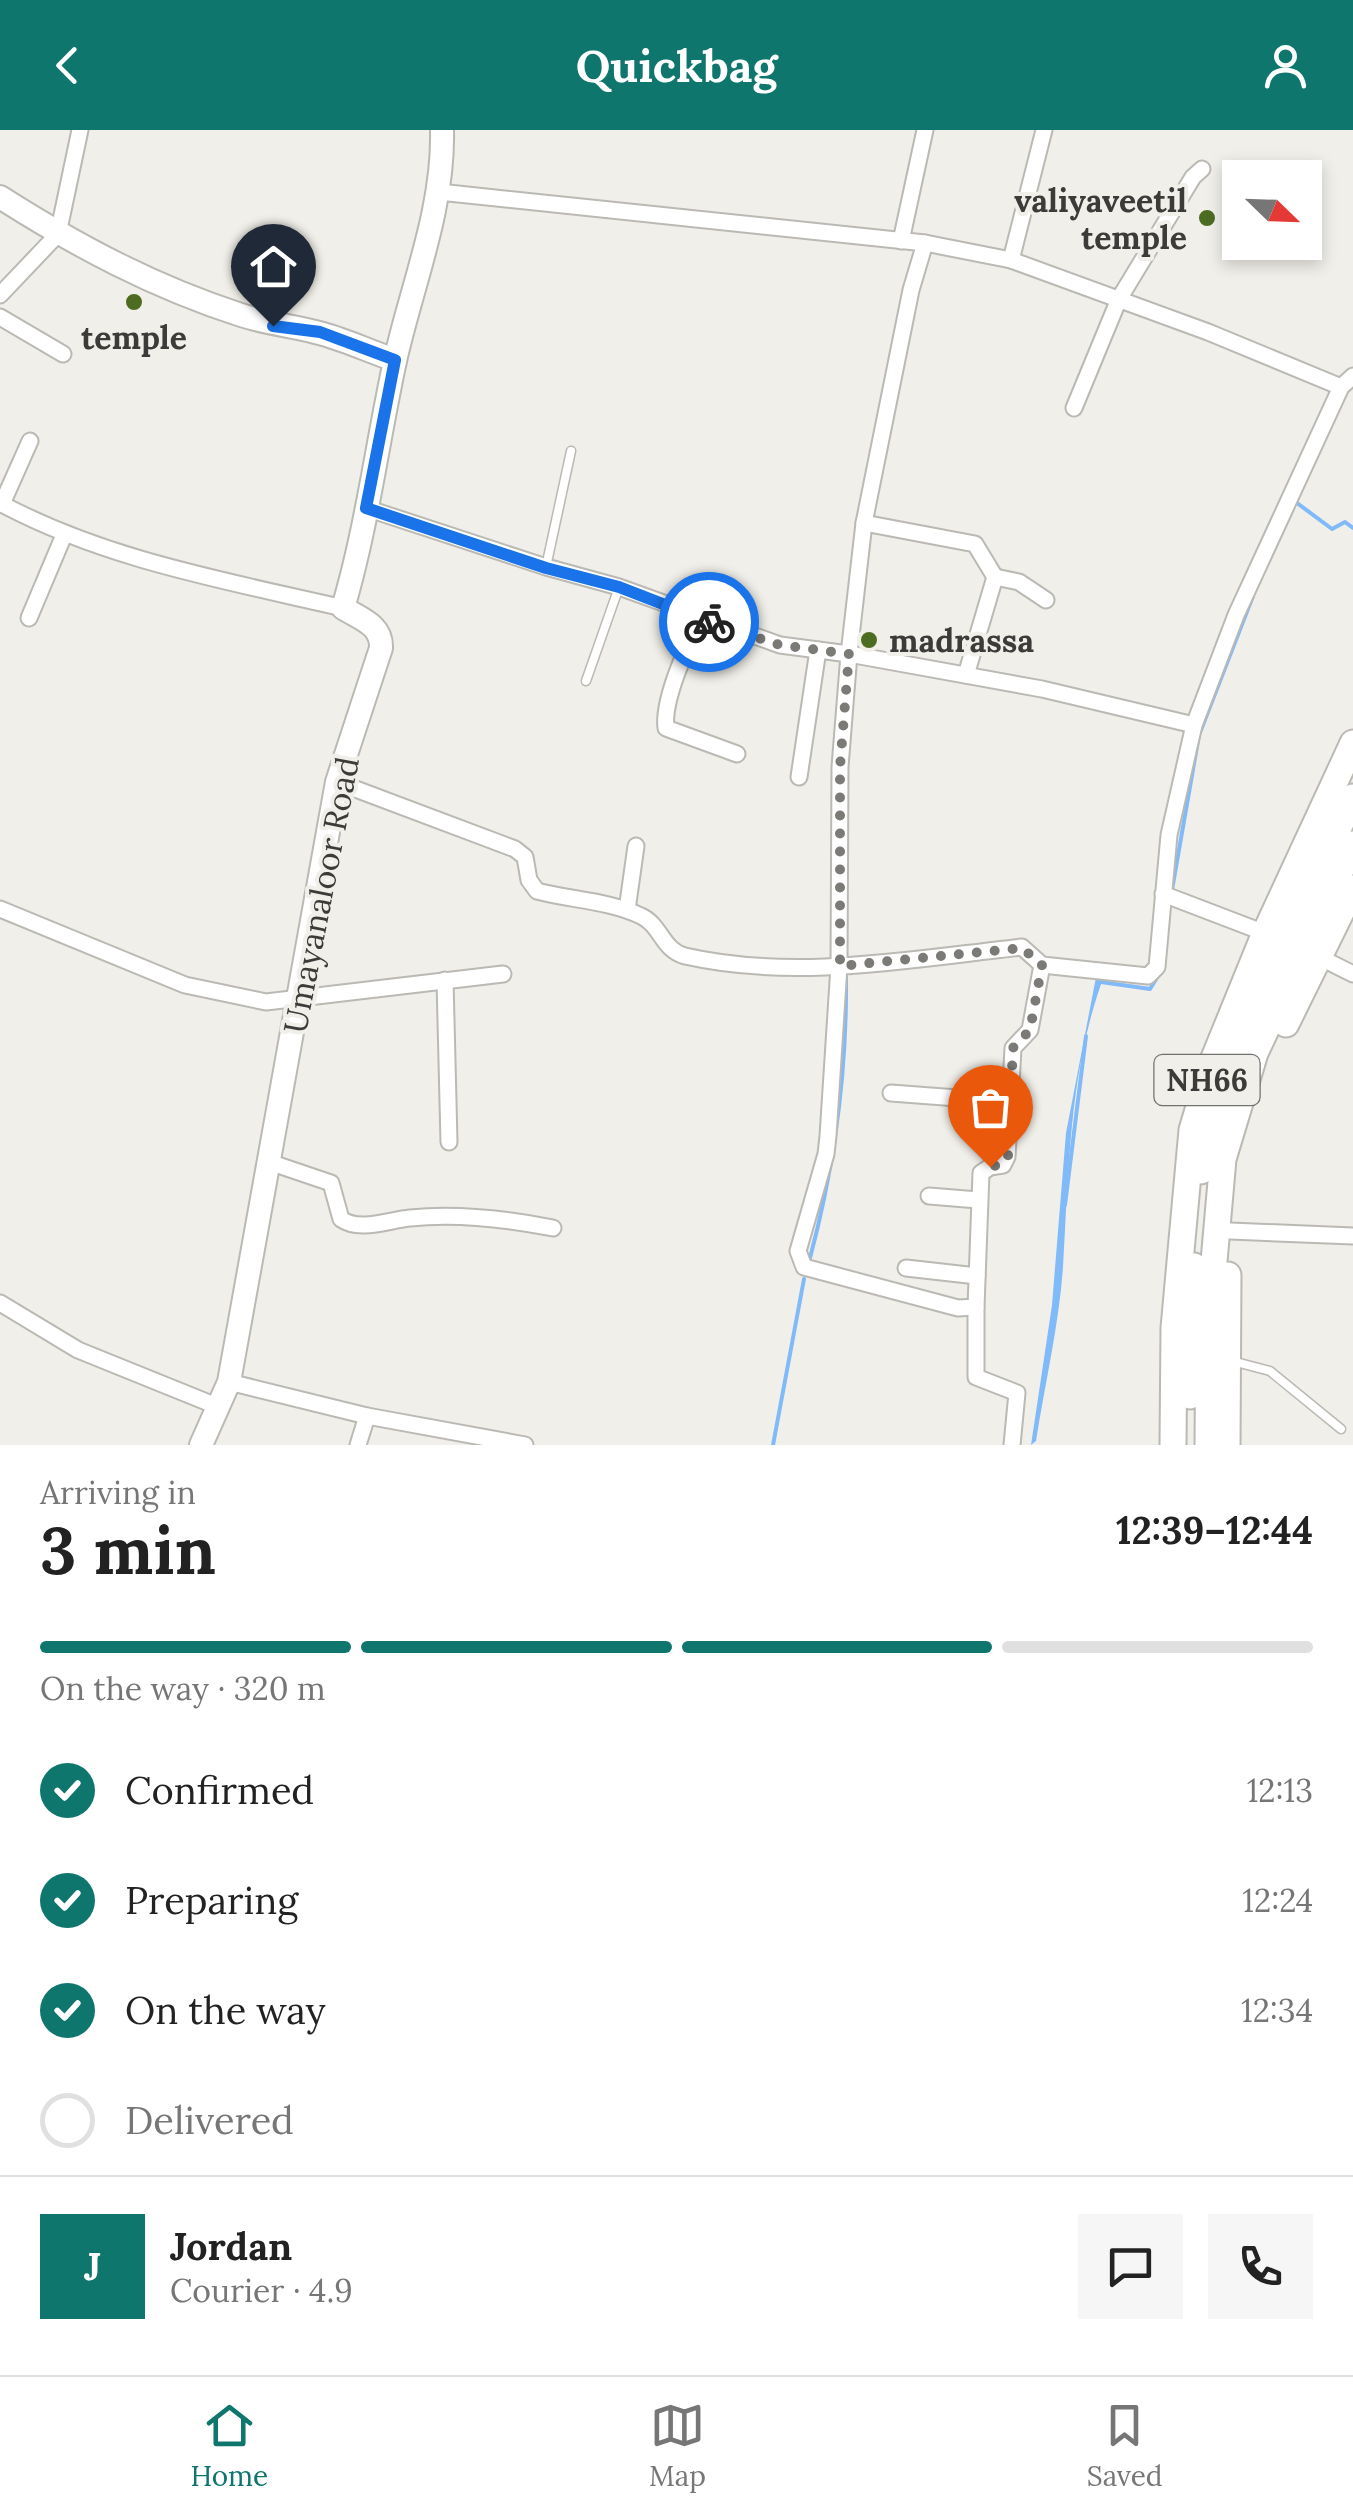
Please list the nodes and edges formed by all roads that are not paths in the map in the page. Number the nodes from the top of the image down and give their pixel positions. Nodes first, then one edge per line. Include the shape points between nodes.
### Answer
1 (80, 130) edge
2 (442, 130) edge
3 (925, 130) edge
4 (1044, 130) edge
5 (1202, 169) dead end
6 (439, 192) junction
7 (0, 197) edge
8 (58, 234) junction
9 (901, 241) junction
10 (925, 242) junction
11 (1011, 260) junction
12 (0, 295) edge
13 (1119, 299) junction
14 (0, 317) edge
15 (63, 354) dead end
16 (395, 360) junction
17 (1347, 381) edge
18 (1074, 408) dead end
19 (30, 442) dead end
20 (571, 450) dead end
21 (1, 503) edge
22 (366, 508) junction
23 (864, 524) junction
24 (64, 535) junction
25 (546, 568) junction
26 (994, 576) junction
27 (619, 587) junction
28 (1046, 600) dead end
29 (343, 608) junction
30 (28, 618) dead end
31 (700, 619) junction
32 (818, 650) junction
33 (849, 654) junction
34 (966, 675) junction
35 (586, 681) dead end
36 (1194, 725) junction
37 (1353, 743) edge
38 (737, 754) dead end
39 (799, 777) dead end
40 (338, 782) junction
41 (1353, 797) edge
42 (1353, 844) edge
43 (636, 846) dead end
44 (1353, 888) edge
45 (1163, 894) junction
46 (0, 909) edge
47 (627, 910) junction
48 (1265, 933) junction
49 (1319, 957) junction
50 (1042, 965) junction
51 (840, 966) junction
52 (503, 974) dead end
53 (1353, 974) edge
54 (445, 980) junction
55 (299, 998) junction
56 (891, 1093) dead end
57 (1010, 1102) junction
58 (449, 1142) dead end
59 (269, 1162) junction
60 (929, 1196) dead end
61 (978, 1200) junction
62 (553, 1228) dead end
63 (1230, 1231) junction
64 (1353, 1236) edge
65 (906, 1268) dead end
66 (976, 1276) junction
67 (0, 1303) edge
68 (976, 1307) junction
69 (1228, 1360) junction
70 (229, 1382) junction
71 (219, 1407) junction
72 (368, 1416) junction
73 (1341, 1429) dead end
74 (201, 1445) edge
75 (358, 1445) edge
76 (524, 1445) edge
77 (1012, 1445) edge
78 (1172, 1445) edge
79 (1189, 1445) edge
80 (1208, 1445) edge
81 (1227, 1445) edge

1 - 8 street
2 - 6 main road
3 - 9 street
4 - 11 street
5 - 13 street
6 - 9 street
6 - 16 main road
7 - 8 main road
8 - 12 street
8 - 16 main road via 148,281 236,314 320,332
9 - 10 street
10 - 11 street
10 - 23 street
11 - 13 street
13 - 17 street
13 - 18 street
14 - 15 street
16 - 22 main road
17 - 36 street via 1236,615
19 - 21 street
20 - 25 lane
21 - 24 street
22 - 25 street
22 - 29 main road
23 - 26 street via 975,544
23 - 33 street
24 - 29 street via 214,581
24 - 30 street
25 - 27 street
26 - 28 street via 1019,582
26 - 34 street
27 - 31 street
27 - 35 lane
29 - 40 main road, Umayanaloor Road via 382,636
31 - 32 street
31 - 38 street via 666,728
32 - 33 street
32 - 39 street
33 - 34 street
33 - 51 street via 840,767
34 - 36 street
36 - 45 street
37 - 48 highway, NH66
40 - 47 street via 515,849 525,857 537,890
40 - 55 main road, Umayanaloor Road
41 - 79 highway via 1238,1044 1202,1162
42 - 80 highway via 1255,1054 1223,1159 1209,1318
43 - 47 street
44 - 49 highway, NH66
45 - 48 street
45 - 50 street via 1154,973
46 - 55 street via 185,985 266,1002
47 - 51 street via 646,918 667,946 685,956 770,967
48 - 78 highway, NH66 via 1192,1130 1175,1310
49 - 53 street
49 - 63 highway, NH66 via 1262,1075
50 - 51 street via 1022,948
50 - 57 street via 1030,1030 1013,1048
51 - 68 street via 826,1154 800,1259 812,1272
52 - 54 street
54 - 55 street
54 - 58 street
55 - 59 main road, Umayanaloor Road
56 - 57 street
57 - 61 street via 1008,1157 981,1174
59 - 62 street via 331,1183 341,1220 354,1226 414,1218 513,1220
59 - 70 main road, Umayanaloor Road
60 - 61 street
61 - 66 street
63 - 64 street
63 - 69 highway, NH66
65 - 66 street
66 - 68 street
67 - 71 street via 78,1350
68 - 77 street via 976,1377 1017,1394
69 - 73 lane via 1270,1372
69 - 81 highway, NH66
70 - 71 main road, Umayanaloor Road
70 - 72 street
71 - 74 main road, Umayanaloor Road
72 - 75 street
72 - 76 street

